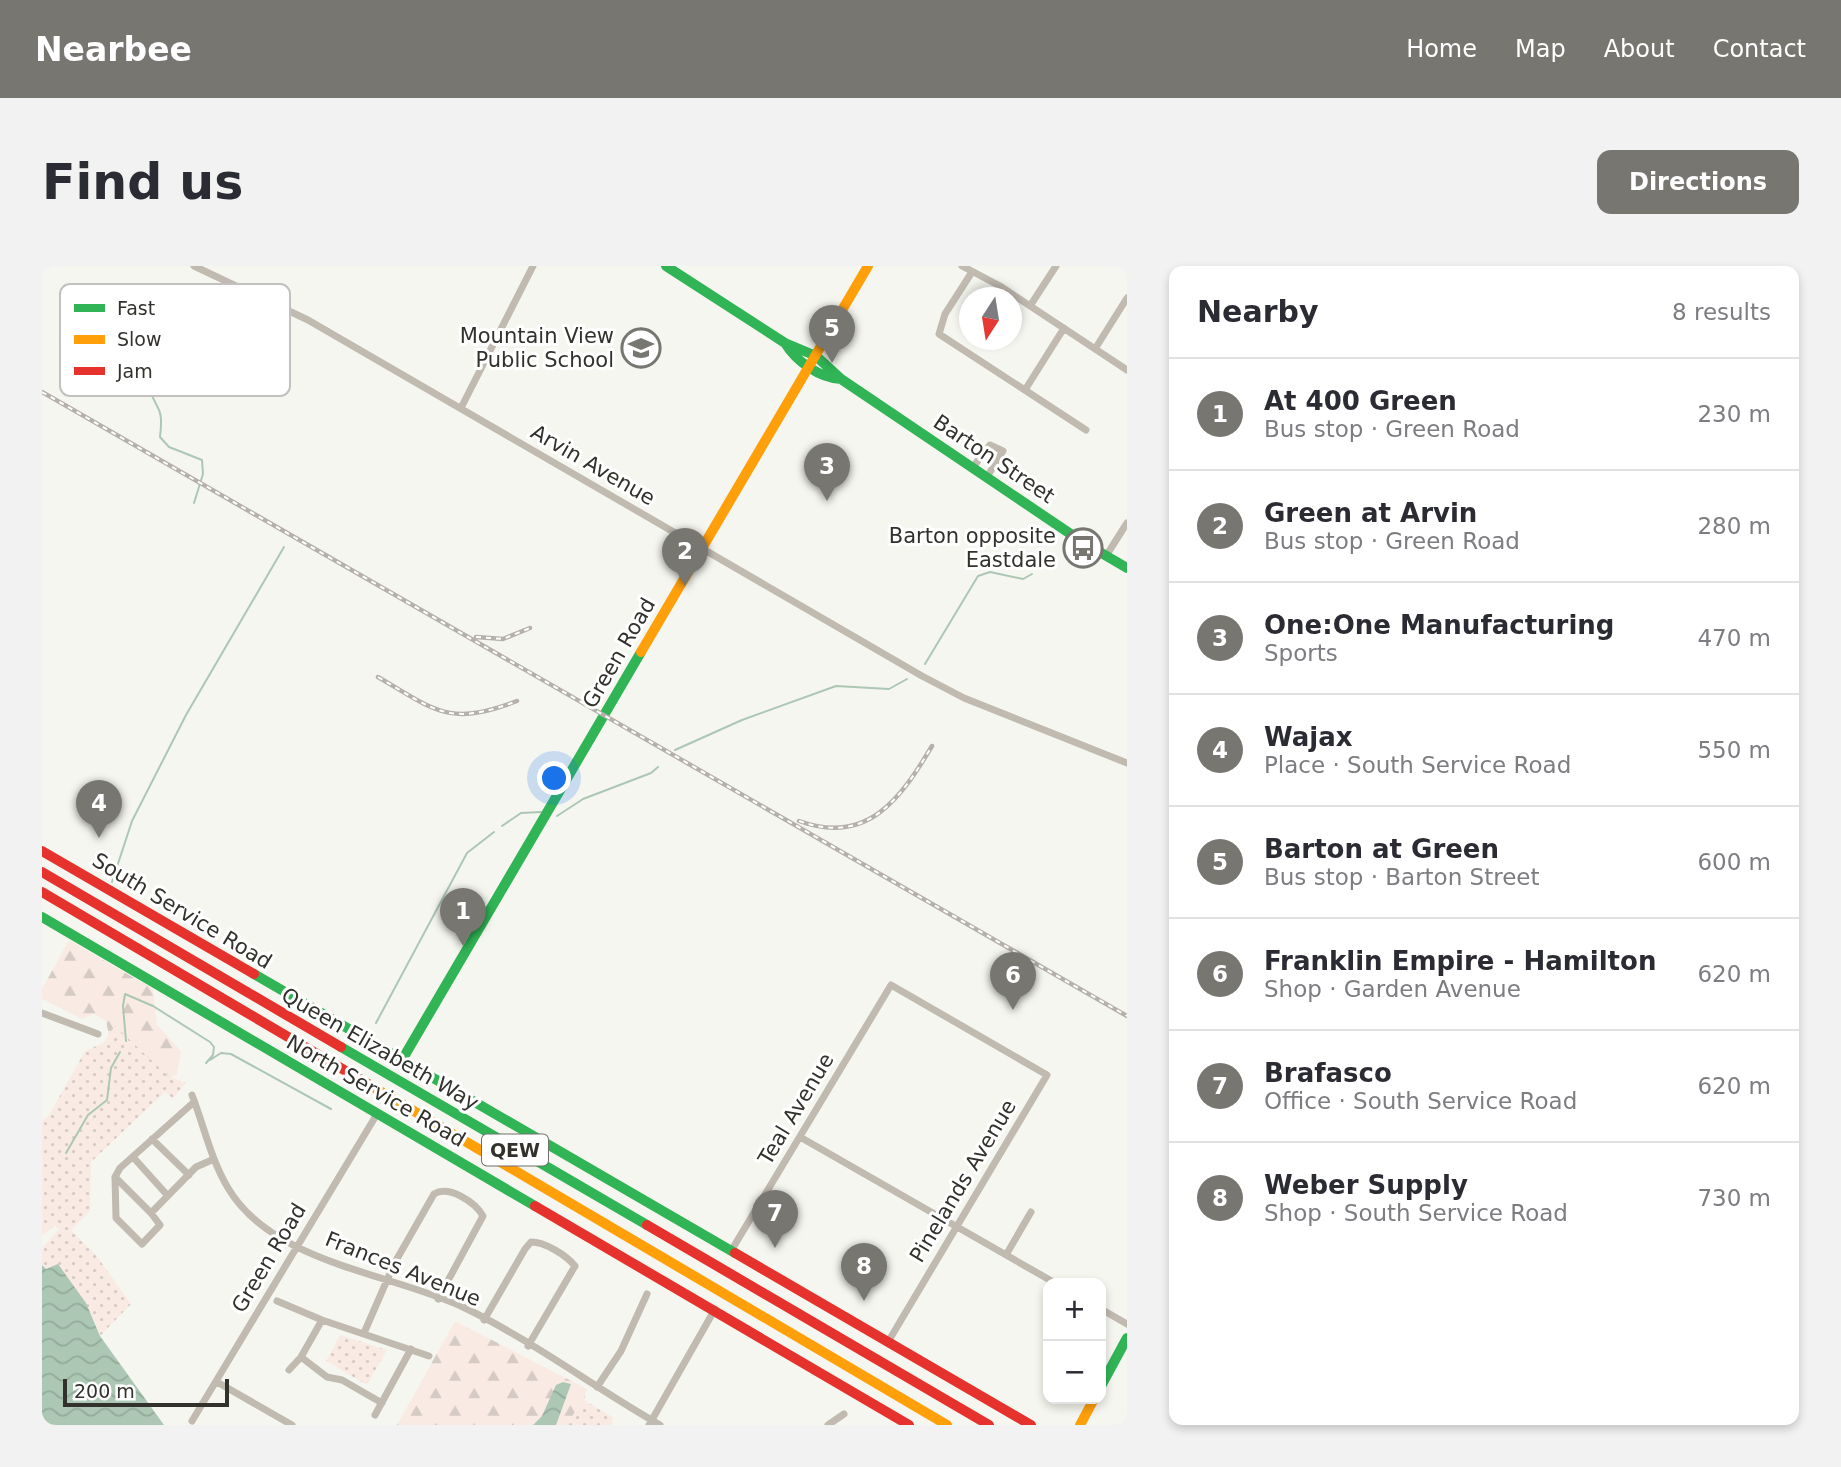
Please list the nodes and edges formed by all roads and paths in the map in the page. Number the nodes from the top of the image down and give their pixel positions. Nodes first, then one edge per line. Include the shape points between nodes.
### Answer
1 (194, 266) edge
2 (533, 266) edge
3 (666, 266) edge
4 (868, 266) edge
5 (962, 266) edge
6 (1056, 266) edge
7 (972, 272) junction
8 (232, 284) edge
9 (1127, 299) edge
10 (1030, 306) junction
11 (290, 311) edge
12 (1064, 328) junction
13 (1096, 349) junction
14 (814, 362) junction
15 (1127, 370) edge
16 (1025, 390) junction
17 (461, 408) junction
18 (1086, 430) dead end
19 (973, 467) junction
20 (987, 477) junction
21 (1127, 523) edge
22 (702, 548) junction
23 (1106, 556) junction
24 (1127, 568) edge
25 (1127, 763) edge
26 (42, 851) edge
27 (42, 872) edge
28 (42, 892) edge
29 (42, 917) edge
30 (42, 1013) edge
31 (98, 1034) dead end
32 (402, 1060) junction
33 (1047, 1075) joint
34 (377, 1114) junction
35 (800, 1137) junction
36 (152, 1139) junction
37 (133, 1157) junction
38 (214, 1160) junction
39 (189, 1175) junction
40 (115, 1177) junction
41 (169, 1196) junction
42 (1031, 1212) dead end
43 (151, 1213) junction
44 (956, 1226) junction
45 (298, 1246) junction
46 (731, 1251) junction
47 (1006, 1255) junction
48 (1046, 1278) edge
49 (386, 1281) junction
50 (647, 1294) dead end
51 (438, 1299) junction
52 (277, 1301) dead end
53 (715, 1310) junction
54 (1106, 1312) edge
55 (322, 1320) junction
56 (484, 1320) junction
57 (1127, 1324) edge
58 (364, 1333) junction
59 (1127, 1338) edge
60 (888, 1342) junction
61 (528, 1346) junction
62 (411, 1349) junction
63 (429, 1356) dead end
64 (301, 1357) junction
65 (289, 1370) dead end
66 (1106, 1377) edge
67 (217, 1382) junction
68 (597, 1387) junction
69 (382, 1403) junction
70 (1091, 1404) edge
71 (844, 1414) dead end
72 (375, 1415) dead end
73 (192, 1421) dead end
74 (651, 1423) edge
75 (292, 1425) edge
76 (660, 1425) edge
77 (828, 1425) edge
78 (909, 1425) edge
79 (947, 1425) edge
80 (989, 1425) edge
81 (1031, 1425) edge
82 (1080, 1425) edge

1 - 8 street, Arvin Avenue
2 - 17 street
3 - 14 main road, Barton Street via 785,343 792,343
4 - 14 main road, Green Road
5 - 7 street
6 - 10 street
7 - 10 street
7 - 16 street via 945,314 939,334
9 - 13 street
10 - 12 street
11 - 17 street, Arvin Avenue
12 - 13 street
12 - 16 street
13 - 15 street
14 - 19 main road, Barton Street via 838,372 841,379
14 - 22 main road, Green Road
16 - 18 street
17 - 22 street, Arvin Avenue
19 - 20 main road, Barton Street
19 - 20 street via 990,445 1003,452
20 - 23 main road, Barton Street
21 - 23 street
22 - 25 street, Arvin Avenue via 943,687
22 - 32 main road, Green Road
23 - 24 main road, Barton Street
26 - 32 main road, South Service Road
27 - 80 main road, Queen Elizabeth Way / QEW
28 - 79 main road, Queen Elizabeth Way / QEW
29 - 34 main road, North Service Road
30 - 31 street
32 - 46 main road, South Service Road
33 - 35 street, Teal Avenue via 891,985
33 - 44 street, Pinelands Avenue
34 - 45 street, Green Road
34 - 53 main road, North Service Road
35 - 44 street
35 - 46 street, Teal Avenue
36 - 37 street
36 - 38 street, Frances Avenue via 193,1098
36 - 39 street
37 - 40 street
37 - 41 street
38 - 39 street
38 - 45 street, Frances Avenue via 240,1204 266,1228
39 - 41 street
40 - 43 street
40 - 43 street via 116,1218 142,1244 160,1224
41 - 43 street
42 - 47 street
44 - 47 street
44 - 60 street, Pinelands Avenue
45 - 49 street, Frances Avenue
45 - 67 street, Green Road
46 - 60 main road, South Service Road
47 - 48 street
49 - 51 street, Frances Avenue
49 - 51 street via 435,1194 449,1191 484,1216
49 - 58 street
50 - 68 street via 621,1351
51 - 56 street, Frances Avenue
52 - 55 street
53 - 74 street
53 - 78 main road, North Service Road
54 - 57 street
55 - 58 street
55 - 64 street
56 - 61 street, Frances Avenue
56 - 61 street via 531,1242 570,1260 575,1266
58 - 62 street
59 - 66 main road
60 - 81 main road, South Service Road
61 - 68 street, Frances Avenue
62 - 63 street
62 - 69 street
64 - 65 street
64 - 69 street via 327,1377 342,1380
67 - 73 street, Green Road
67 - 75 street
68 - 74 street, Frances Avenue
69 - 72 street
70 - 82 main road
71 - 77 street
74 - 76 street, Frances Avenue

